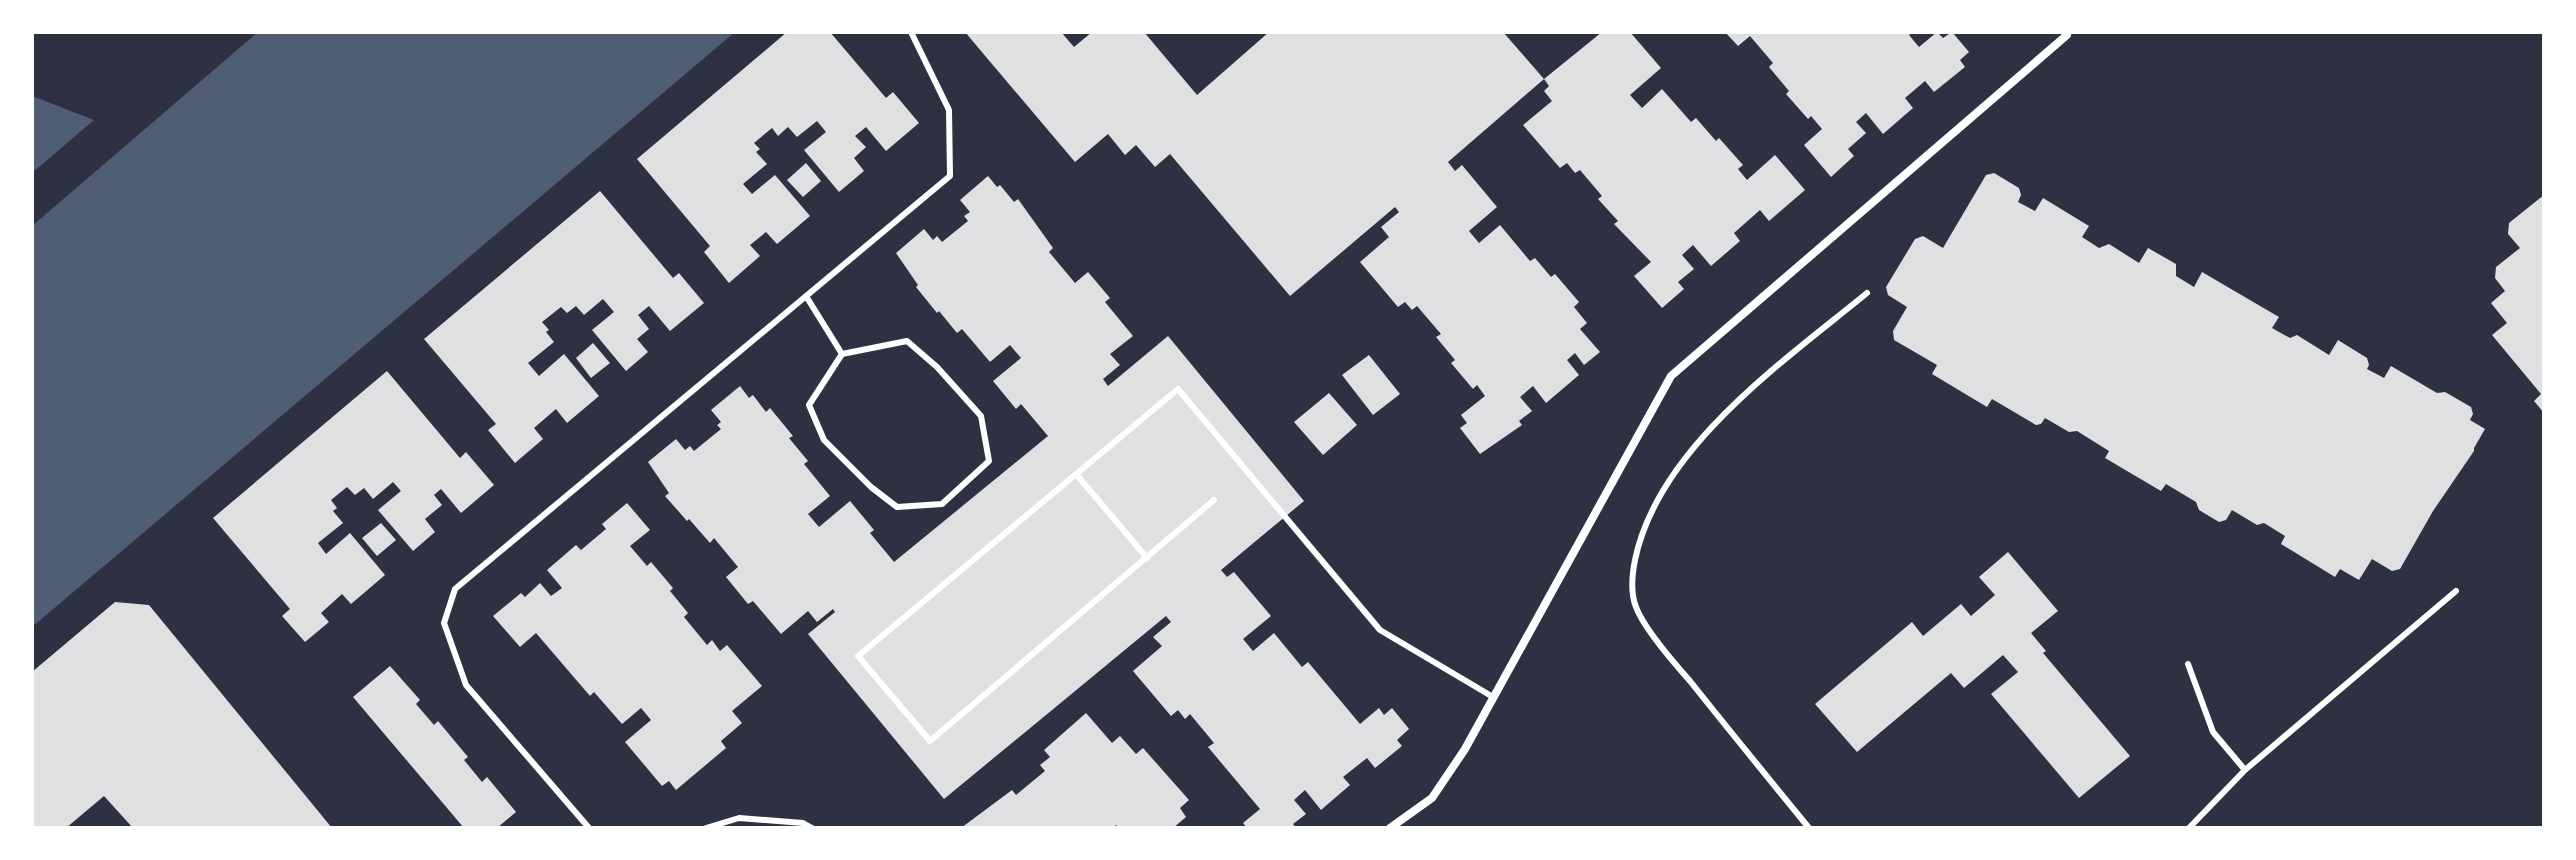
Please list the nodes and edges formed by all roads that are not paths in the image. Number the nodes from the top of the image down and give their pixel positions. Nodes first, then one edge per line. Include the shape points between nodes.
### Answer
1 (911, 32) edge
2 (2067, 33) edge
3 (1867, 293) dead end
4 (806, 296) junction
5 (842, 354) junction
6 (1076, 474) junction
7 (1214, 500) dead end
8 (1147, 558) junction
9 (2456, 591) dead end
10 (2188, 664) dead end
11 (1493, 697) junction
12 (2245, 770) junction
13 (589, 828) edge
14 (706, 828) edge
15 (812, 828) edge
16 (1390, 828) edge
17 (1809, 828) edge
18 (2189, 828) edge

1 - 4 lane via 949,110 950,176
2 - 11 street via 1671,376
3 - 17 lane via 1772,371 1680,466 1639,541 1631,580 1636,609 1663,648
4 - 5 lane
4 - 13 lane via 455,589 444,623 466,685
5 - 5 lane via 809,405 824,440 897,507 942,504 989,461 981,416 907,341
6 - 8 lane
6 - 8 lane via 858,656 919,729 930,741
6 - 11 lane via 1178,389 1380,630
7 - 8 lane
9 - 12 lane
10 - 12 lane via 2213,732
11 - 16 street via 1432,798
12 - 18 lane
14 - 15 lane via 739,818

